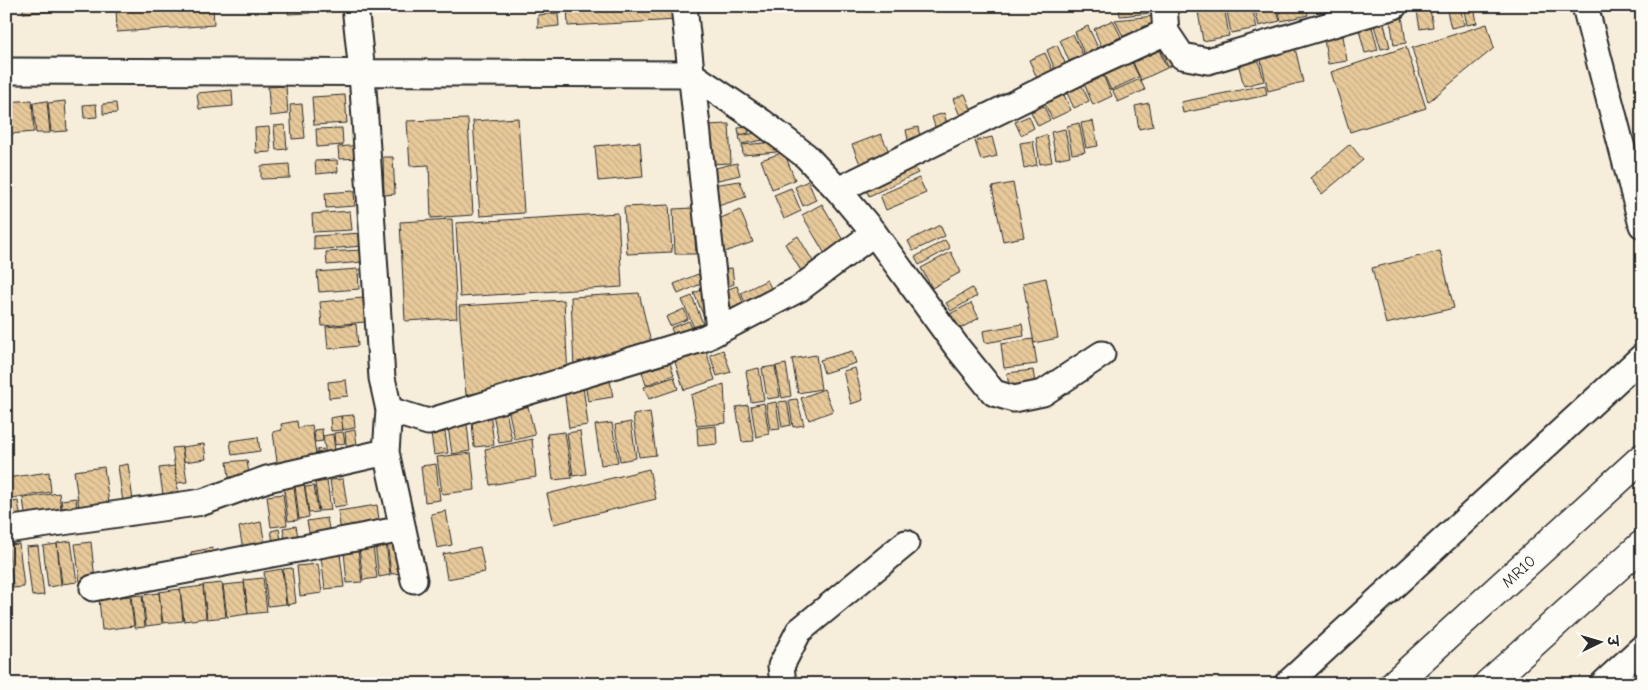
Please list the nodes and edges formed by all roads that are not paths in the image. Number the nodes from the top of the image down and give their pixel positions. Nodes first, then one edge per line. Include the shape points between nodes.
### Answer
1 (355, 6) edge
2 (684, 6) edge
3 (1164, 6) edge
4 (1394, 6) edge
5 (1585, 6) edge
6 (1166, 32) junction
7 (6, 71) edge
8 (362, 72) junction
9 (691, 74) junction
10 (838, 190) junction
11 (1642, 225) edge
12 (874, 233) junction
13 (719, 330) junction
14 (1102, 354) dead end
15 (1642, 357) edge
16 (388, 410) junction
17 (386, 452) junction
18 (1642, 458) edge
19 (403, 529) junction
20 (6, 530) edge
21 (906, 543) dead end
22 (1642, 545) edge
23 (414, 580) dead end
24 (93, 588) dead end
25 (1642, 648) edge
26 (783, 684) edge
27 (1288, 684) edge
28 (1394, 684) edge
29 (1488, 684) edge
30 (1603, 684) edge

1 - 8 street
2 - 9 street
3 - 6 street
4 - 6 street via 1208,62 1182,56
5 - 11 street
6 - 10 street via 1081,70
7 - 8 street
8 - 9 street
8 - 16 street via 382,378
9 - 10 street via 806,156
9 - 13 street
10 - 12 street
12 - 13 street via 799,289
12 - 14 street via 994,393 1014,399 1043,393
13 - 16 street via 705,338 428,422
15 - 27 street
16 - 17 street
17 - 19 street
17 - 20 street via 267,479 203,502
18 - 28 main road, MR10
19 - 23 street
19 - 24 street
21 - 26 street via 799,631 781,666
22 - 29 main road
25 - 30 street

